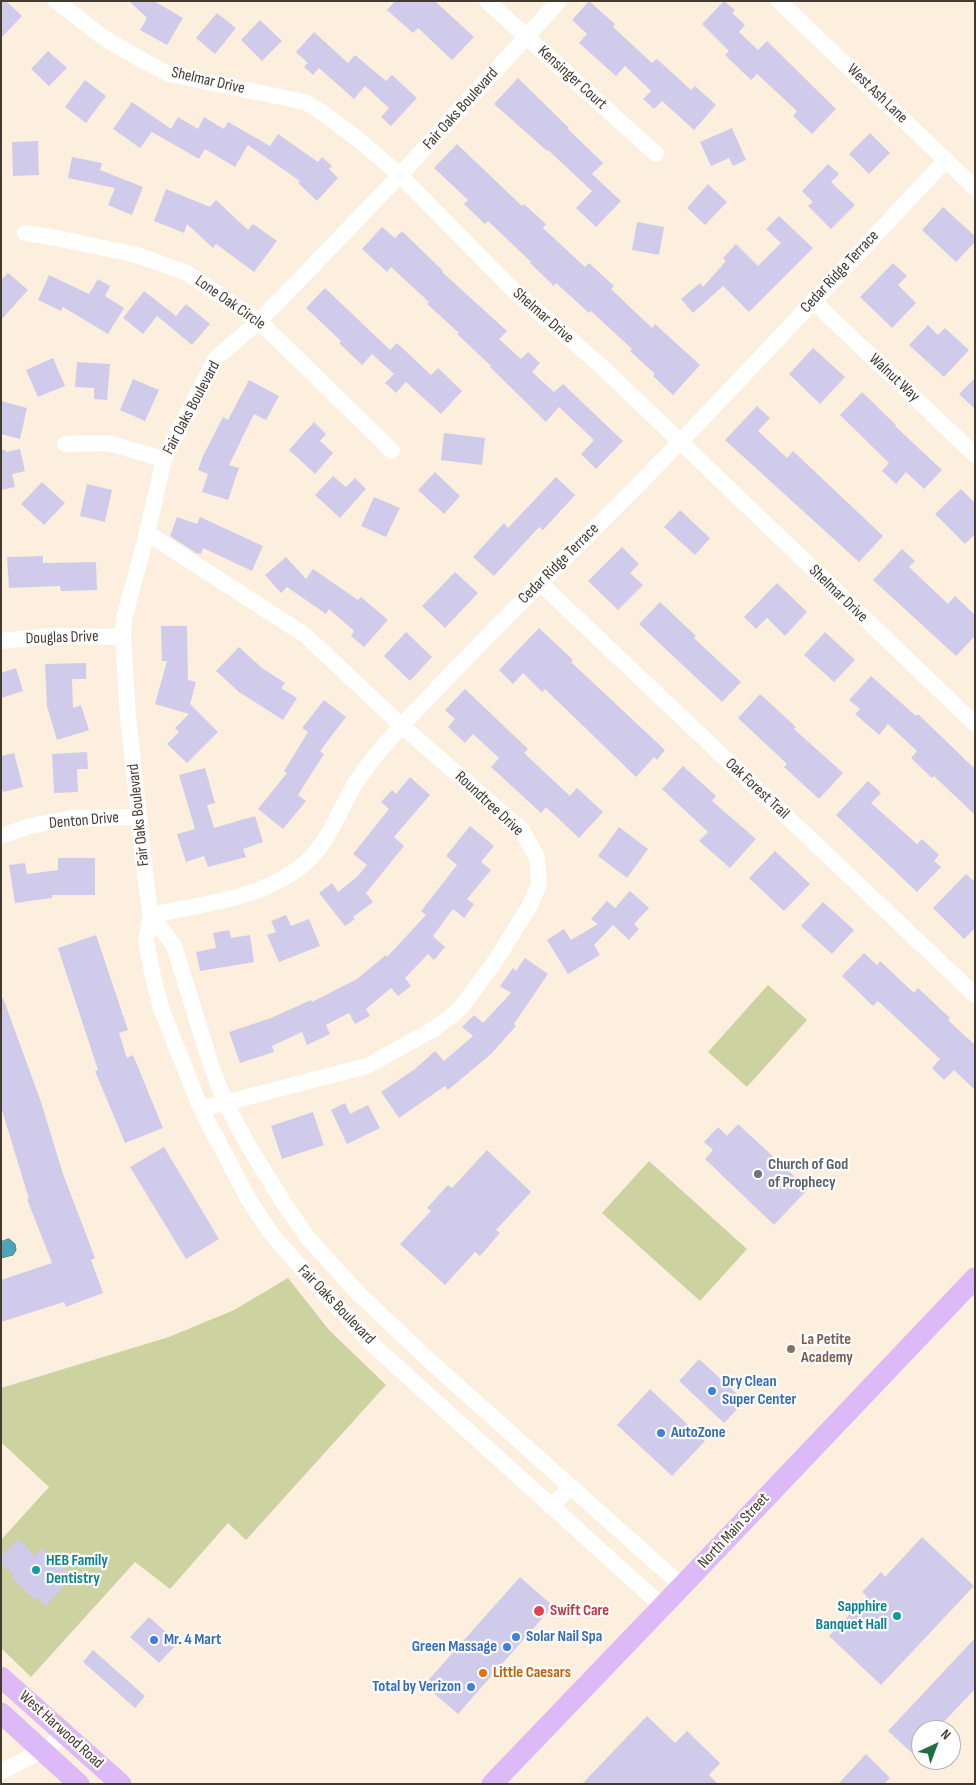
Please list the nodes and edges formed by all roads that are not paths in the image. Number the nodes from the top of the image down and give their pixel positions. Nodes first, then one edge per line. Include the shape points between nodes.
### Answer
1 (56, 1) edge
2 (487, 1) edge
3 (559, 1) edge
4 (779, 1) edge
5 (526, 37) junction
6 (656, 154) dead end
7 (946, 160) junction
8 (400, 176) junction
9 (975, 188) edge
10 (25, 233) dead end
11 (812, 301) junction
12 (259, 321) junction
13 (680, 442) junction
14 (65, 444) dead end
15 (392, 451) dead end
16 (975, 455) edge
17 (164, 459) junction
18 (148, 533) junction
19 (540, 583) junction
20 (123, 637) junction
21 (1, 641) edge
22 (975, 724) edge
23 (402, 726) junction
24 (140, 817) junction
25 (1, 836) edge
26 (151, 915) junction
27 (975, 995) edge
28 (225, 1102) junction
29 (201, 1109) junction
30 (308, 1238) junction
31 (287, 1253) junction
32 (975, 1278) edge
33 (432, 1363) junction
34 (414, 1383) junction
35 (571, 1486) junction
36 (551, 1507) junction
37 (682, 1586) junction
38 (662, 1606) junction
39 (1, 1677) edge
40 (1, 1713) edge
41 (65, 1734) junction
42 (44, 1750) junction
43 (1, 1772) edge
44 (79, 1784) edge
45 (121, 1784) edge
46 (492, 1784) edge

1 - 8 street, Shelmar Drive via 104,38 169,74 305,102 359,140
2 - 5 street, Kensinger Court
3 - 5 street, Fair Oaks Boulevard
4 - 7 street, West Ash Lane
5 - 6 street, Kensinger Court
5 - 8 street, Fair Oaks Boulevard
7 - 9 street, West Ash Lane
7 - 11 street, Cedar Ridge Terrace
8 - 12 street, Fair Oaks Boulevard
8 - 13 street, Shelmar Drive via 514,291 599,364
10 - 12 street, Lone Oak Circle via 137,255 187,273
11 - 13 street, Cedar Ridge Terrace
11 - 16 street, Walnut Way
12 - 15 street, Lone Oak Circle
12 - 17 street, Fair Oaks Boulevard via 216,358
13 - 19 street, Cedar Ridge Terrace
13 - 22 street, Shelmar Drive
14 - 17 street via 108,443
17 - 18 street, Fair Oaks Boulevard
18 - 20 street, Fair Oaks Boulevard via 124,619
18 - 23 street, Roundtree Drive via 305,635
19 - 23 street, Cedar Ridge Terrace
19 - 27 street, Oak Forest Trail
20 - 21 street, Douglas Drive via 50,636
20 - 24 street, Fair Oaks Boulevard via 128,718
23 - 26 street, Cedar Ridge Terrace via 358,780 318,851 303,865 246,895
23 - 28 street, Roundtree Drive via 522,830 536,858 538,870 539,884 529,907 459,1010 434,1029 367,1066
24 - 25 street, Denton Drive via 73,818 30,826
24 - 26 street, Fair Oaks Boulevard
26 - 28 street, Fair Oaks Boulevard via 174,946
26 - 29 street, Fair Oaks Boulevard via 146,940 161,1008
28 - 29 street, Roundtree Drive
28 - 30 street, Fair Oaks Boulevard via 248,1145
29 - 31 street, Fair Oaks Boulevard via 249,1200
30 - 31 street
30 - 33 street, Fair Oaks Boulevard via 358,1293
31 - 34 street, Fair Oaks Boulevard via 373,1345
32 - 37 main road, North Main Street
33 - 34 street
33 - 35 street, Fair Oaks Boulevard
34 - 36 street, Fair Oaks Boulevard
35 - 36 street
35 - 37 street, Fair Oaks Boulevard
36 - 38 street, Fair Oaks Boulevard
37 - 38 main road, North Main Street
38 - 46 main road, North Main Street
39 - 41 main road, West Harwood Road
40 - 42 main road, West Harwood Road
41 - 42 street
41 - 45 main road, West Harwood Road
42 - 43 street
42 - 44 main road, West Harwood Road

